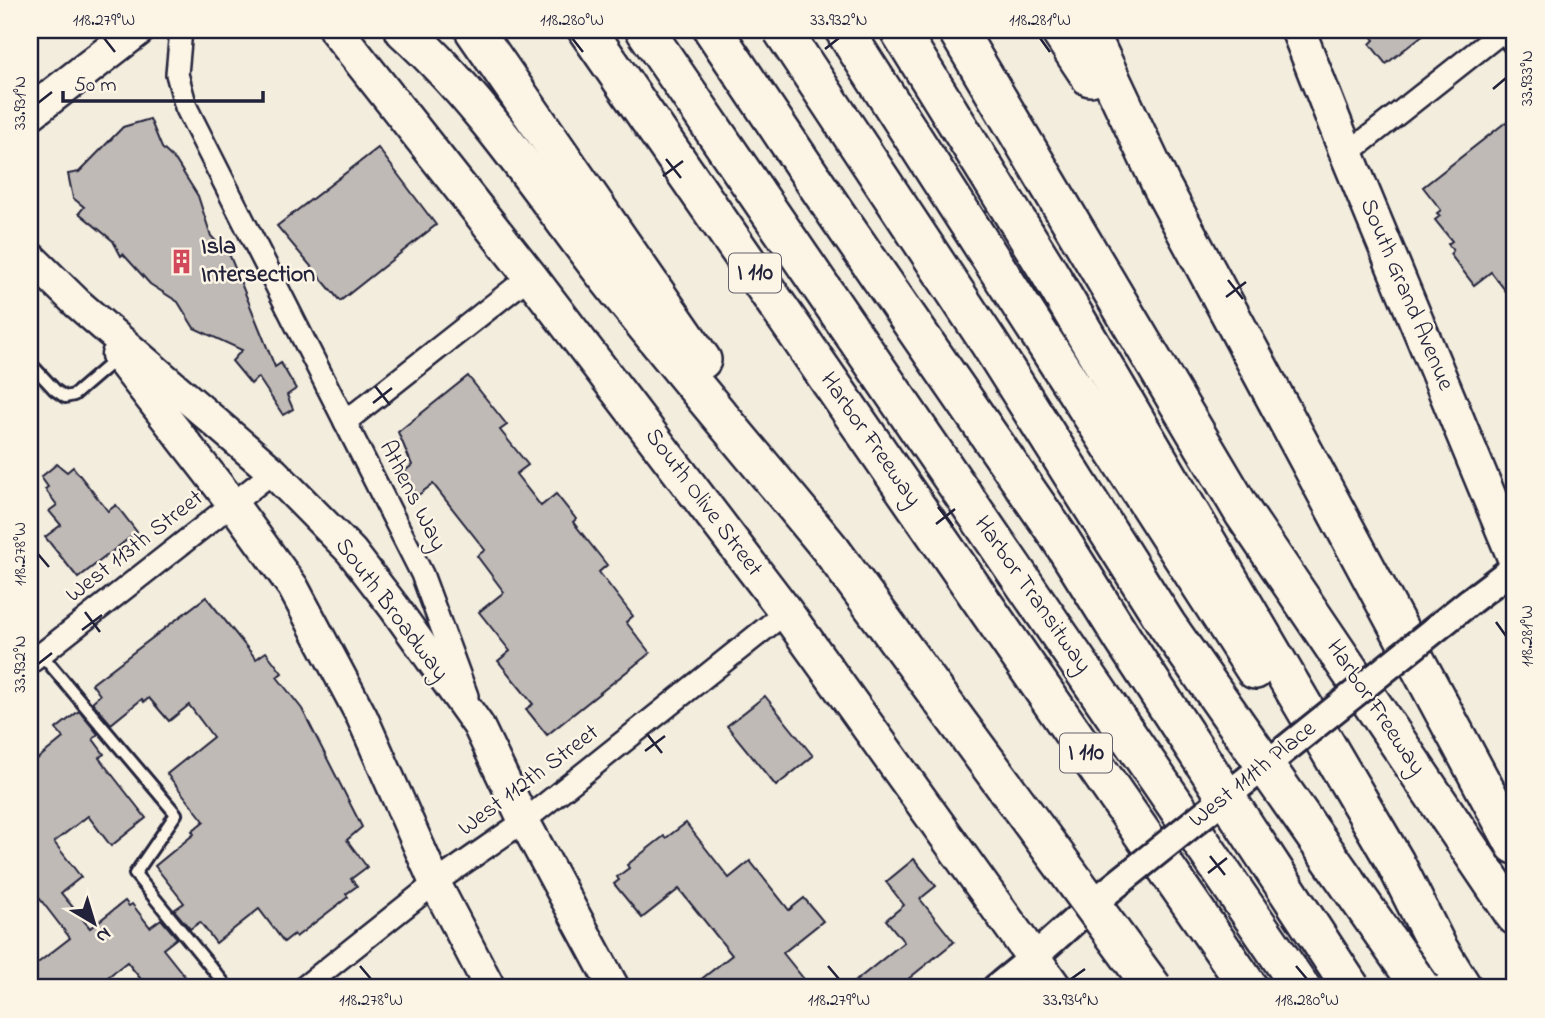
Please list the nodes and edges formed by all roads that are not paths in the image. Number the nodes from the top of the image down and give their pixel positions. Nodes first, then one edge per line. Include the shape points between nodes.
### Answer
1 (137, 30) edge
2 (181, 30) edge
3 (336, 30) edge
4 (404, 30) edge
5 (474, 30) edge
6 (587, 30) edge
7 (645, 30) edge
8 (713, 30) edge
9 (738, 30) edge
10 (782, 30) edge
11 (844, 30) edge
12 (899, 30) edge
13 (957, 30) edge
14 (1059, 30) edge
15 (1088, 30) edge
16 (1298, 30) edge
17 (1500, 31) edge
18 (1515, 54) edge
19 (30, 113) edge
20 (1347, 155) junction
21 (1161, 187) junction
22 (30, 257) edge
23 (530, 276) junction
24 (124, 352) junction
25 (30, 363) edge
26 (345, 422) junction
27 (273, 472) junction
28 (232, 503) junction
29 (1059, 537) junction
30 (832, 551) junction
31 (1515, 559) edge
32 (1515, 566) edge
33 (786, 612) junction
34 (36, 658) edge
35 (478, 724) junction
36 (524, 821) junction
37 (1515, 845) edge
38 (435, 883) junction
39 (1515, 915) edge
40 (1437, 946) junction
41 (1034, 957) junction
42 (489, 982) edge
43 (228, 988) edge
44 (303, 988) edge
45 (614, 988) edge
46 (996, 988) edge
47 (1055, 988) edge
48 (1153, 988) edge
49 (1249, 988) edge
50 (1301, 988) edge
51 (1351, 988) edge
52 (1421, 988) edge
53 (1463, 988) edge

1 - 19 main road
2 - 26 street, Athens Way via 177,74 186,107
3 - 23 main road, South Olive Street
4 - 30 highway via 489,122 651,331
5 - 30 highway
6 - 49 highway, Harbor Freeway / I 110
7 - 50 highway, Harbor Transitway
8 - 29 highway
9 - 29 highway
10 - 52 highway, bridge via 989,342 1167,625
11 - 40 highway
12 - 40 highway via 1068,305 1395,862
13 - 39 highway, Harbor Freeway via 1244,514
14 - 21 highway
15 - 21 highway
16 - 20 main road, South Grand Avenue
17 - 18 lane
17 - 20 street
20 - 31 main road, South Grand Avenue
21 - 37 highway
22 - 24 main road, South Broadway
23 - 26 street
23 - 33 main road, South Olive Street
24 - 25 lane via 74,395 65,397
24 - 27 main road, South Broadway
24 - 28 main road, South Broadway
26 - 35 street, Athens Way via 422,574
27 - 28 street, West 113th Street
27 - 35 main road, South Broadway via 351,551
28 - 34 street, West 113th Street
28 - 38 main road, South Broadway via 293,587 362,717
29 - 51 highway, bridge
30 - 48 highway, bridge
32 - 41 street, West 111th Place, bridge via 1102,896
33 - 36 street, West 112th Street
33 - 41 main road, South Olive Street
34 - 43 lane via 176,814 135,874
35 - 36 main road, South Broadway
36 - 38 street, West 112th Street
36 - 45 main road, South Broadway
38 - 42 main road, South Broadway
38 - 44 street, West 112th Street
40 - 53 highway
41 - 46 street, West 111th Place
41 - 47 main road, South Olive Street

